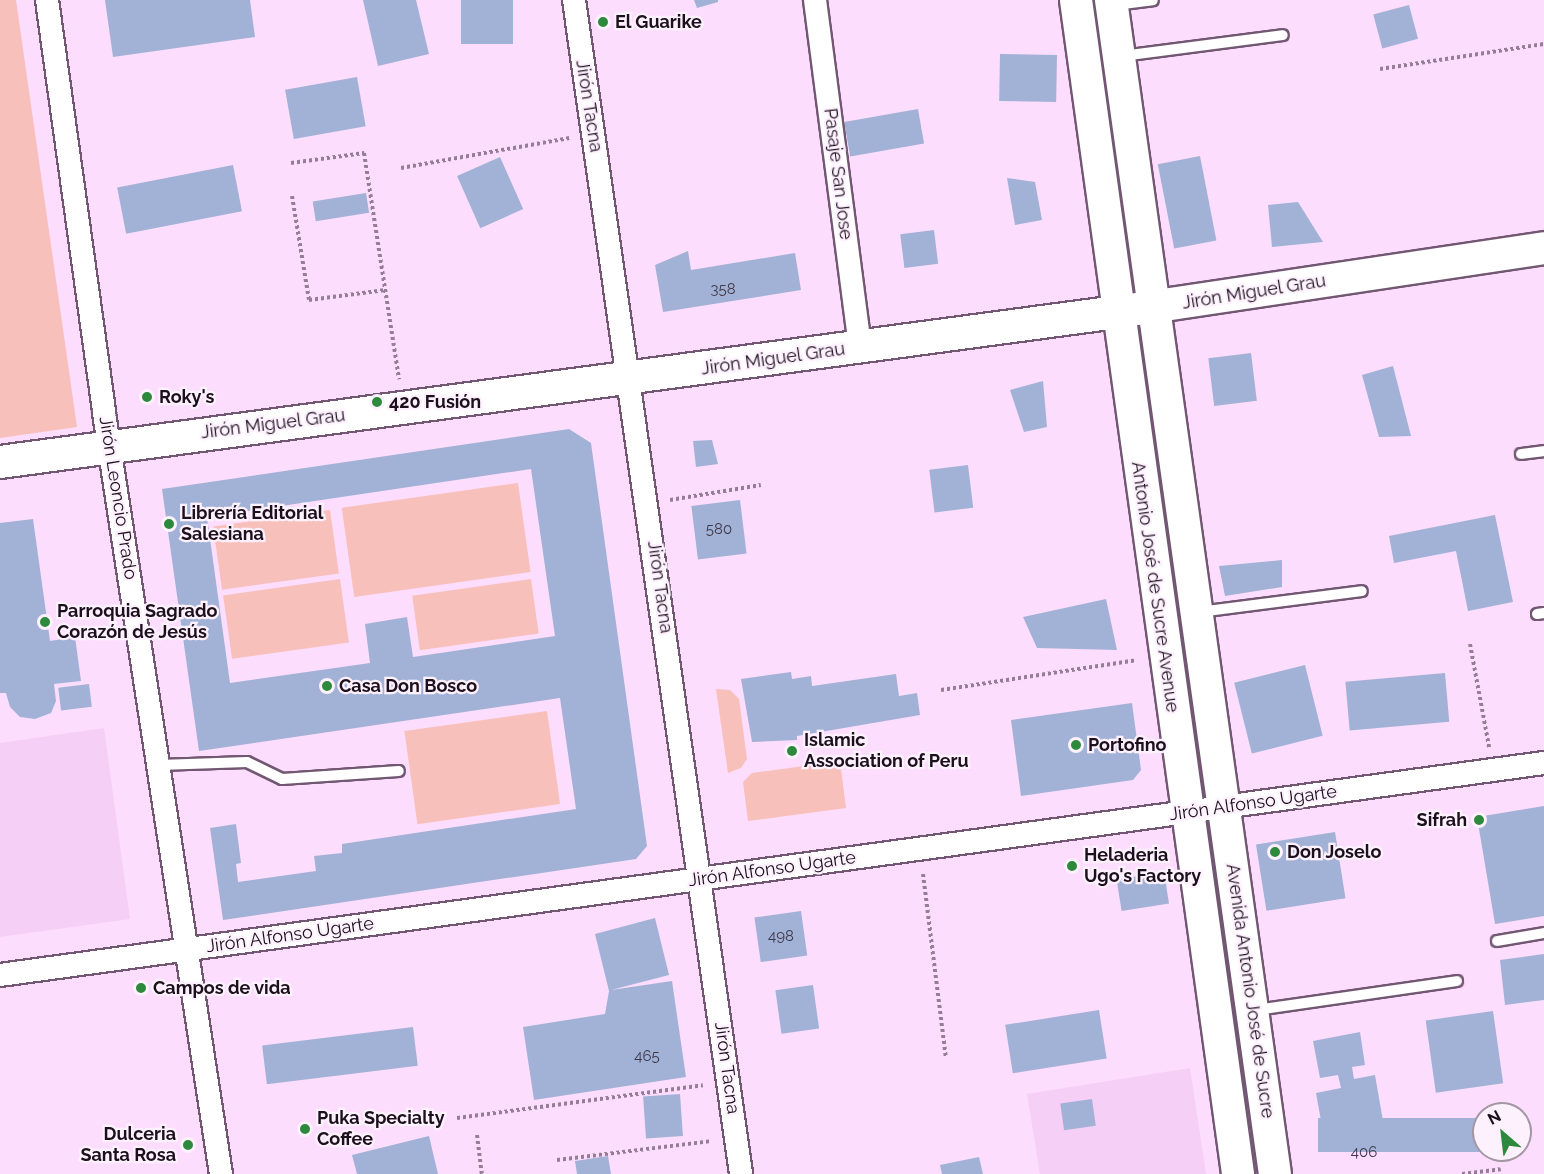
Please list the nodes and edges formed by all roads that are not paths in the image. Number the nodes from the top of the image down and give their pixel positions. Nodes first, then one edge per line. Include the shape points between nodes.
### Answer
1 (47, 0) edge
2 (573, 0) edge
3 (815, 0) edge
4 (1076, 0) edge
5 (1152, 0) edge
6 (1111, 3) edge
7 (1283, 35) dead end
8 (1119, 56) junction
9 (1544, 248) edge
10 (1154, 307) junction
11 (1117, 312) junction
12 (860, 348) junction
13 (631, 378) junction
14 (112, 446) junction
15 (1544, 451) edge
16 (1521, 454) dead end
17 (0, 462) edge
18 (1362, 591) dead end
19 (1197, 612) junction
20 (1544, 763) edge
21 (159, 765) junction
22 (399, 771) dead end
23 (1225, 807) junction
24 (1187, 812) junction
25 (700, 879) junction
26 (1544, 933) edge
27 (1497, 940) dead end
28 (187, 949) junction
29 (0, 975) edge
30 (1457, 981) dead end
31 (1253, 1010) junction
32 (221, 1174) edge
33 (741, 1174) edge
34 (1238, 1174) edge
35 (1275, 1174) edge

1 - 14 street, Jirón Leoncio Prado
2 - 13 street, Jirón Tacna
3 - 12 street, Pasaje San Jose
4 - 11 main road, Antonio José de Sucre Avenue
5 - 6 lane
6 - 8 main road
7 - 8 lane
8 - 10 main road
9 - 10 main road, Jirón Miguel Grau
10 - 11 main road, Jirón Miguel Grau
10 - 19 main road
11 - 12 main road, Jirón Miguel Grau
11 - 24 main road, Antonio José de Sucre Avenue
12 - 13 main road, Jirón Miguel Grau
13 - 14 main road, Jirón Miguel Grau
13 - 25 street, Jirón Tacna
14 - 17 main road, Jirón Miguel Grau
14 - 21 street, Jirón Leoncio Prado
15 - 16 lane
18 - 19 lane
19 - 23 main road
20 - 23 street, Jirón Alfonso Ugarte
21 - 22 lane via 247,762 282,779
21 - 28 street, Jirón Leoncio Prado
23 - 24 street, Jirón Alfonso Ugarte
23 - 31 main road, Avenida Antonio José de Sucre
24 - 25 street, Jirón Alfonso Ugarte
24 - 34 main road, Antonio José de Sucre Avenue
25 - 28 street, Jirón Alfonso Ugarte
25 - 33 street, Jirón Tacna
26 - 27 lane
28 - 29 street, Jirón Alfonso Ugarte
28 - 32 street, Jirón Leoncio Prado
30 - 31 lane
31 - 35 main road, Avenida Antonio José de Sucre

